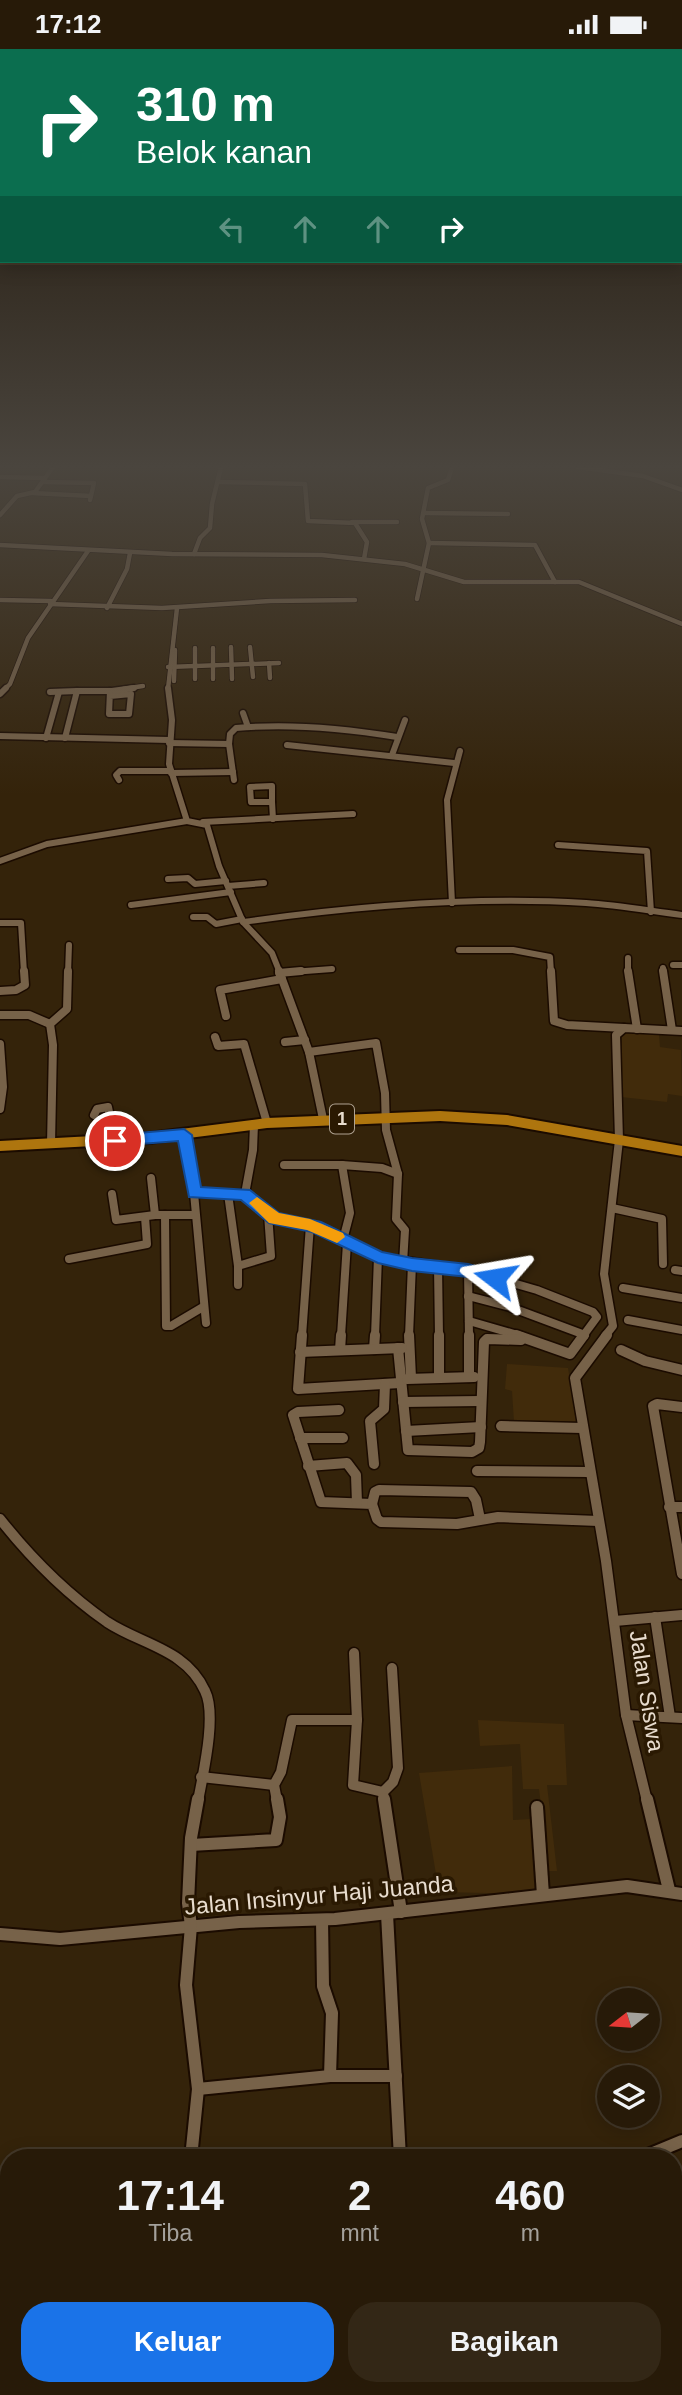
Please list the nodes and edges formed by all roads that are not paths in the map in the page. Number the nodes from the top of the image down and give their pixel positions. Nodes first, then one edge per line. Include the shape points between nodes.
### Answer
1 (70, 576) edge
2 (123, 576) edge
3 (422, 576) edge
4 (447, 576) edge
5 (552, 576) edge
6 (555, 582) junction
7 (417, 599) dead end
8 (0, 600) edge
9 (355, 600) dead end
10 (51, 602) junction
11 (107, 608) junction
12 (177, 608) junction
13 (682, 624) edge
14 (231, 647) dead end
15 (250, 647) dead end
16 (195, 648) dead end
17 (213, 648) dead end
18 (175, 650) dead end
19 (270, 663) junction
20 (279, 663) dead end
21 (233, 664) junction
22 (252, 664) junction
23 (214, 665) junction
24 (172, 666) junction
25 (195, 666) junction
26 (253, 677) dead end
27 (270, 678) dead end
28 (195, 679) dead end
29 (213, 679) dead end
30 (232, 679) dead end
31 (174, 681) dead end
32 (143, 686) dead end
33 (77, 691) junction
34 (50, 692) dead end
35 (59, 692) junction
36 (0, 694) edge
37 (110, 694) junction
38 (243, 713) dead end
39 (405, 720) dead end
40 (248, 727) junction
41 (0, 736) edge
42 (397, 737) junction
43 (46, 738) junction
44 (65, 738) junction
45 (169, 742) junction
46 (229, 744) junction
47 (287, 745) dead end
48 (460, 751) dead end
49 (392, 755) junction
50 (454, 763) junction
51 (171, 772) junction
52 (233, 772) junction
53 (119, 780) dead end
54 (234, 780) dead end
55 (273, 801) junction
56 (353, 814) dead end
57 (273, 819) junction
58 (187, 821) junction
59 (203, 823) junction
60 (558, 845) dead end
61 (0, 861) edge
62 (168, 879) dead end
63 (264, 883) dead end
64 (228, 886) junction
65 (452, 904) junction
66 (131, 905) dead end
67 (651, 912) junction
68 (682, 915) edge
69 (193, 917) dead end
70 (243, 921) junction
71 (0, 923) edge
72 (69, 945) dead end
73 (459, 950) dead end
74 (628, 958) dead end
75 (673, 965) dead end
76 (682, 965) edge
77 (663, 968) dead end
78 (332, 969) dead end
79 (280, 976) junction
80 (0, 991) edge
81 (0, 1015) edge
82 (226, 1016) dead end
83 (50, 1024) junction
84 (624, 1028) junction
85 (638, 1029) junction
86 (672, 1030) junction
87 (682, 1031) edge
88 (215, 1037) dead end
89 (305, 1040) junction
90 (285, 1042) dead end
91 (0, 1044) edge
92 (309, 1052) junction
93 (0, 1109) edge
94 (94, 1115) dead end
95 (385, 1117) junction
96 (323, 1119) junction
97 (260, 1123) junction
98 (184, 1135) junction
99 (620, 1140) junction
100 (115, 1141) junction
101 (51, 1144) junction
102 (0, 1146) edge
103 (682, 1151) edge
104 (284, 1165) dead end
105 (342, 1165) junction
106 (398, 1174) junction
107 (152, 1178) dead end
108 (194, 1193) junction
109 (112, 1194) dead end
110 (228, 1194) junction
111 (245, 1194) junction
112 (612, 1208) junction
113 (268, 1214) junction
114 (155, 1215) junction
115 (165, 1215) junction
116 (195, 1215) junction
117 (145, 1217) junction
118 (310, 1225) junction
119 (345, 1242) junction
120 (378, 1257) junction
121 (69, 1259) dead end
122 (407, 1264) junction
123 (663, 1264) dead end
124 (238, 1266) junction
125 (439, 1266) junction
126 (468, 1270) junction
127 (238, 1285) dead end
128 (623, 1288) dead end
129 (468, 1296) junction
130 (682, 1298) edge
131 (203, 1307) junction
132 (628, 1319) dead end
133 (469, 1321) junction
134 (206, 1323) dead end
135 (682, 1330) edge
136 (585, 1335) junction
137 (528, 1340) junction
138 (398, 1348) junction
139 (409, 1348) junction
140 (374, 1349) junction
141 (340, 1350) junction
142 (621, 1350) dead end
143 (300, 1352) junction
144 (682, 1370) edge
145 (439, 1377) junction
146 (469, 1377) junction
147 (481, 1377) junction
148 (411, 1378) junction
149 (400, 1381) junction
150 (385, 1384) junction
151 (480, 1401) junction
152 (403, 1402) junction
153 (682, 1406) edge
154 (339, 1410) dead end
155 (501, 1426) dead end
156 (481, 1427) junction
157 (582, 1428) junction
158 (406, 1431) junction
159 (300, 1438) junction
160 (343, 1439) dead end
161 (374, 1464) dead end
162 (308, 1466) junction
163 (477, 1471) dead end
164 (589, 1472) junction
165 (357, 1503) junction
166 (372, 1504) junction
167 (669, 1507) junction
168 (682, 1507) edge
169 (0, 1519) edge
170 (480, 1519) junction
171 (598, 1521) junction
172 (682, 1574) edge
173 (682, 1615) edge
174 (655, 1617) junction
175 (615, 1621) junction
176 (354, 1653) dead end
177 (393, 1668) dead end
178 (626, 1715) junction
179 (670, 1717) junction
180 (682, 1718) edge
181 (357, 1720) junction
182 (201, 1777) junction
183 (274, 1785) junction
184 (383, 1792) junction
185 (537, 1807) dead end
186 (191, 1845) junction
187 (669, 1890) junction
188 (682, 1894) edge
189 (543, 1895) junction
190 (401, 1912) junction
191 (387, 1914) junction
192 (322, 1920) junction
193 (191, 1926) junction
194 (0, 1934) edge
195 (330, 2076) junction
196 (396, 2076) junction
197 (198, 2089) junction
198 (682, 2141) edge
199 (192, 2149) edge
200 (400, 2149) edge
201 (663, 2149) edge

1 - 10 street
2 - 11 street
3 - 7 street
4 - 6 street via 464,582
5 - 6 street
6 - 13 street via 586,583
8 - 10 street
9 - 12 street
10 - 11 street
10 - 36 street via 28,638 10,684
11 - 12 street
12 - 24 street
14 - 21 street
15 - 22 street
16 - 25 street
17 - 23 street
18 - 24 street
19 - 20 street
19 - 22 street
19 - 27 street
21 - 22 street
21 - 23 street
21 - 30 street
22 - 26 street
23 - 25 street
23 - 29 street
24 - 25 street
24 - 31 street
24 - 45 street via 167,682 172,720
25 - 28 street
32 - 37 street
33 - 35 street
33 - 37 street
33 - 44 street
34 - 35 street
35 - 43 street
37 - 37 street via 110,714 129,714 131,694
38 - 40 street
39 - 42 street
40 - 42 street via 316,726
40 - 46 street via 233,730
41 - 43 street
42 - 49 street
43 - 44 street
44 - 45 street
45 - 46 street
45 - 51 street
46 - 52 street
47 - 49 street
48 - 50 street
49 - 50 street
50 - 65 street via 447,800
51 - 52 street
51 - 53 street via 120,771 116,775
51 - 58 street
52 - 54 street
55 - 55 street via 272,786 250,787 250,801
55 - 57 street
56 - 57 street
57 - 59 street
58 - 59 street
58 - 61 street via 47,844
59 - 64 street via 211,830
60 - 67 street via 647,851
62 - 64 street
63 - 64 street
64 - 66 street
64 - 70 street
65 - 67 street via 556,901
65 - 70 street via 324,910
67 - 68 street
69 - 70 street via 207,917 216,924
70 - 79 street via 270,948
71 - 80 street via 21,923 25,985
72 - 83 street via 67,1009
73 - 84 street via 513,950 550,957 554,1021
74 - 85 street via 626,977
75 - 76 street
77 - 86 street
78 - 79 street
79 - 82 street via 220,990
79 - 89 street
81 - 83 street via 29,1015
83 - 101 street
84 - 85 street
84 - 99 street, Jalan Siswa via 616,1035
85 - 86 street
86 - 87 street
88 - 97 street via 218,1046 244,1044
89 - 90 street
89 - 92 street
91 - 93 street
92 - 95 street via 376,1043
92 - 96 street
94 - 100 street via 97,1109 108,1107
95 - 96 highway, 1
95 - 99 highway, 1 via 494,1119
95 - 106 street
96 - 97 highway, 1
97 - 98 highway, 1
97 - 111 street
98 - 100 highway, 1
98 - 108 street
99 - 103 highway, 1
99 - 112 street, Jalan Siswa
100 - 101 highway, 1
101 - 102 highway, 1
104 - 105 street
105 - 106 street
105 - 119 street via 350,1209
106 - 122 street via 396,1219 405,1230
107 - 114 street
108 - 110 street
108 - 116 street
109 - 117 street via 116,1220
110 - 111 street
110 - 124 street
111 - 113 street
112 - 123 street via 662,1219
112 - 157 street, Jalan Siswa via 604,1274 613,1326 575,1378
113 - 118 street
113 - 124 street via 271,1256
114 - 115 street
114 - 117 street
115 - 116 street
115 - 131 street via 166,1326
116 - 131 street
117 - 121 street via 147,1244
118 - 119 street
118 - 143 street
119 - 120 street
119 - 141 street
120 - 122 street
120 - 140 street
122 - 125 street
122 - 139 street
124 - 127 street
125 - 126 street
125 - 145 street
126 - 129 street
126 - 136 street via 593,1312 597,1319
128 - 130 street
129 - 133 street
129 - 136 street
131 - 134 street
132 - 135 street
133 - 137 street
133 - 146 street
136 - 137 street via 570,1354
137 - 147 street via 485,1340
138 - 139 street
138 - 140 street
138 - 149 street
139 - 148 street
140 - 141 street
141 - 143 street
142 - 144 street
143 - 150 street via 300,1391
145 - 146 street
145 - 148 street
146 - 147 street
147 - 151 street
148 - 149 street
149 - 150 street
149 - 152 street
150 - 161 street via 384,1409 370,1421
151 - 152 street
151 - 156 street
152 - 158 street
153 - 167 street via 653,1406
154 - 159 street via 294,1414
155 - 157 street
156 - 158 street
156 - 158 street via 480,1446 472,1452 410,1451
157 - 164 street, Jalan Siswa
159 - 160 street
159 - 162 street
162 - 165 street via 321,1501
162 - 165 street via 352,1465
163 - 164 street
164 - 171 street, Jalan Siswa
165 - 166 street
166 - 170 street via 381,1522 457,1524
166 - 170 street via 379,1490 471,1492
167 - 168 street
167 - 172 street
169 - 182 street via 26,1550 86,1605 184,1662 205,1690 209,1713
170 - 171 street
171 - 175 street, Jalan Siswa
173 - 174 street
174 - 175 street
174 - 179 street
175 - 178 street, Jalan Siswa
176 - 181 street
177 - 184 street via 398,1768
178 - 179 street
178 - 187 street, Jalan Siswa
179 - 180 street
181 - 183 street via 292,1720
181 - 184 street via 354,1786
182 - 183 street
182 - 186 street
183 - 186 street via 280,1817 276,1840
184 - 190 street
185 - 189 street
186 - 193 street
187 - 188 street, Jalan Insinyur Haji Juanda
187 - 189 street, Jalan Insinyur Haji Juanda via 627,1886
189 - 190 street, Jalan Insinyur Haji Juanda
190 - 191 street, Jalan Insinyur Haji Juanda
191 - 192 street, Jalan Insinyur Haji Juanda
191 - 196 street
192 - 193 street, Jalan Insinyur Haji Juanda
192 - 195 street via 323,1986 332,2013
193 - 194 street, Jalan Insinyur Haji Juanda via 61,1940
193 - 197 street via 186,1985
195 - 196 street
195 - 197 street
196 - 200 street
197 - 199 street
198 - 201 street

